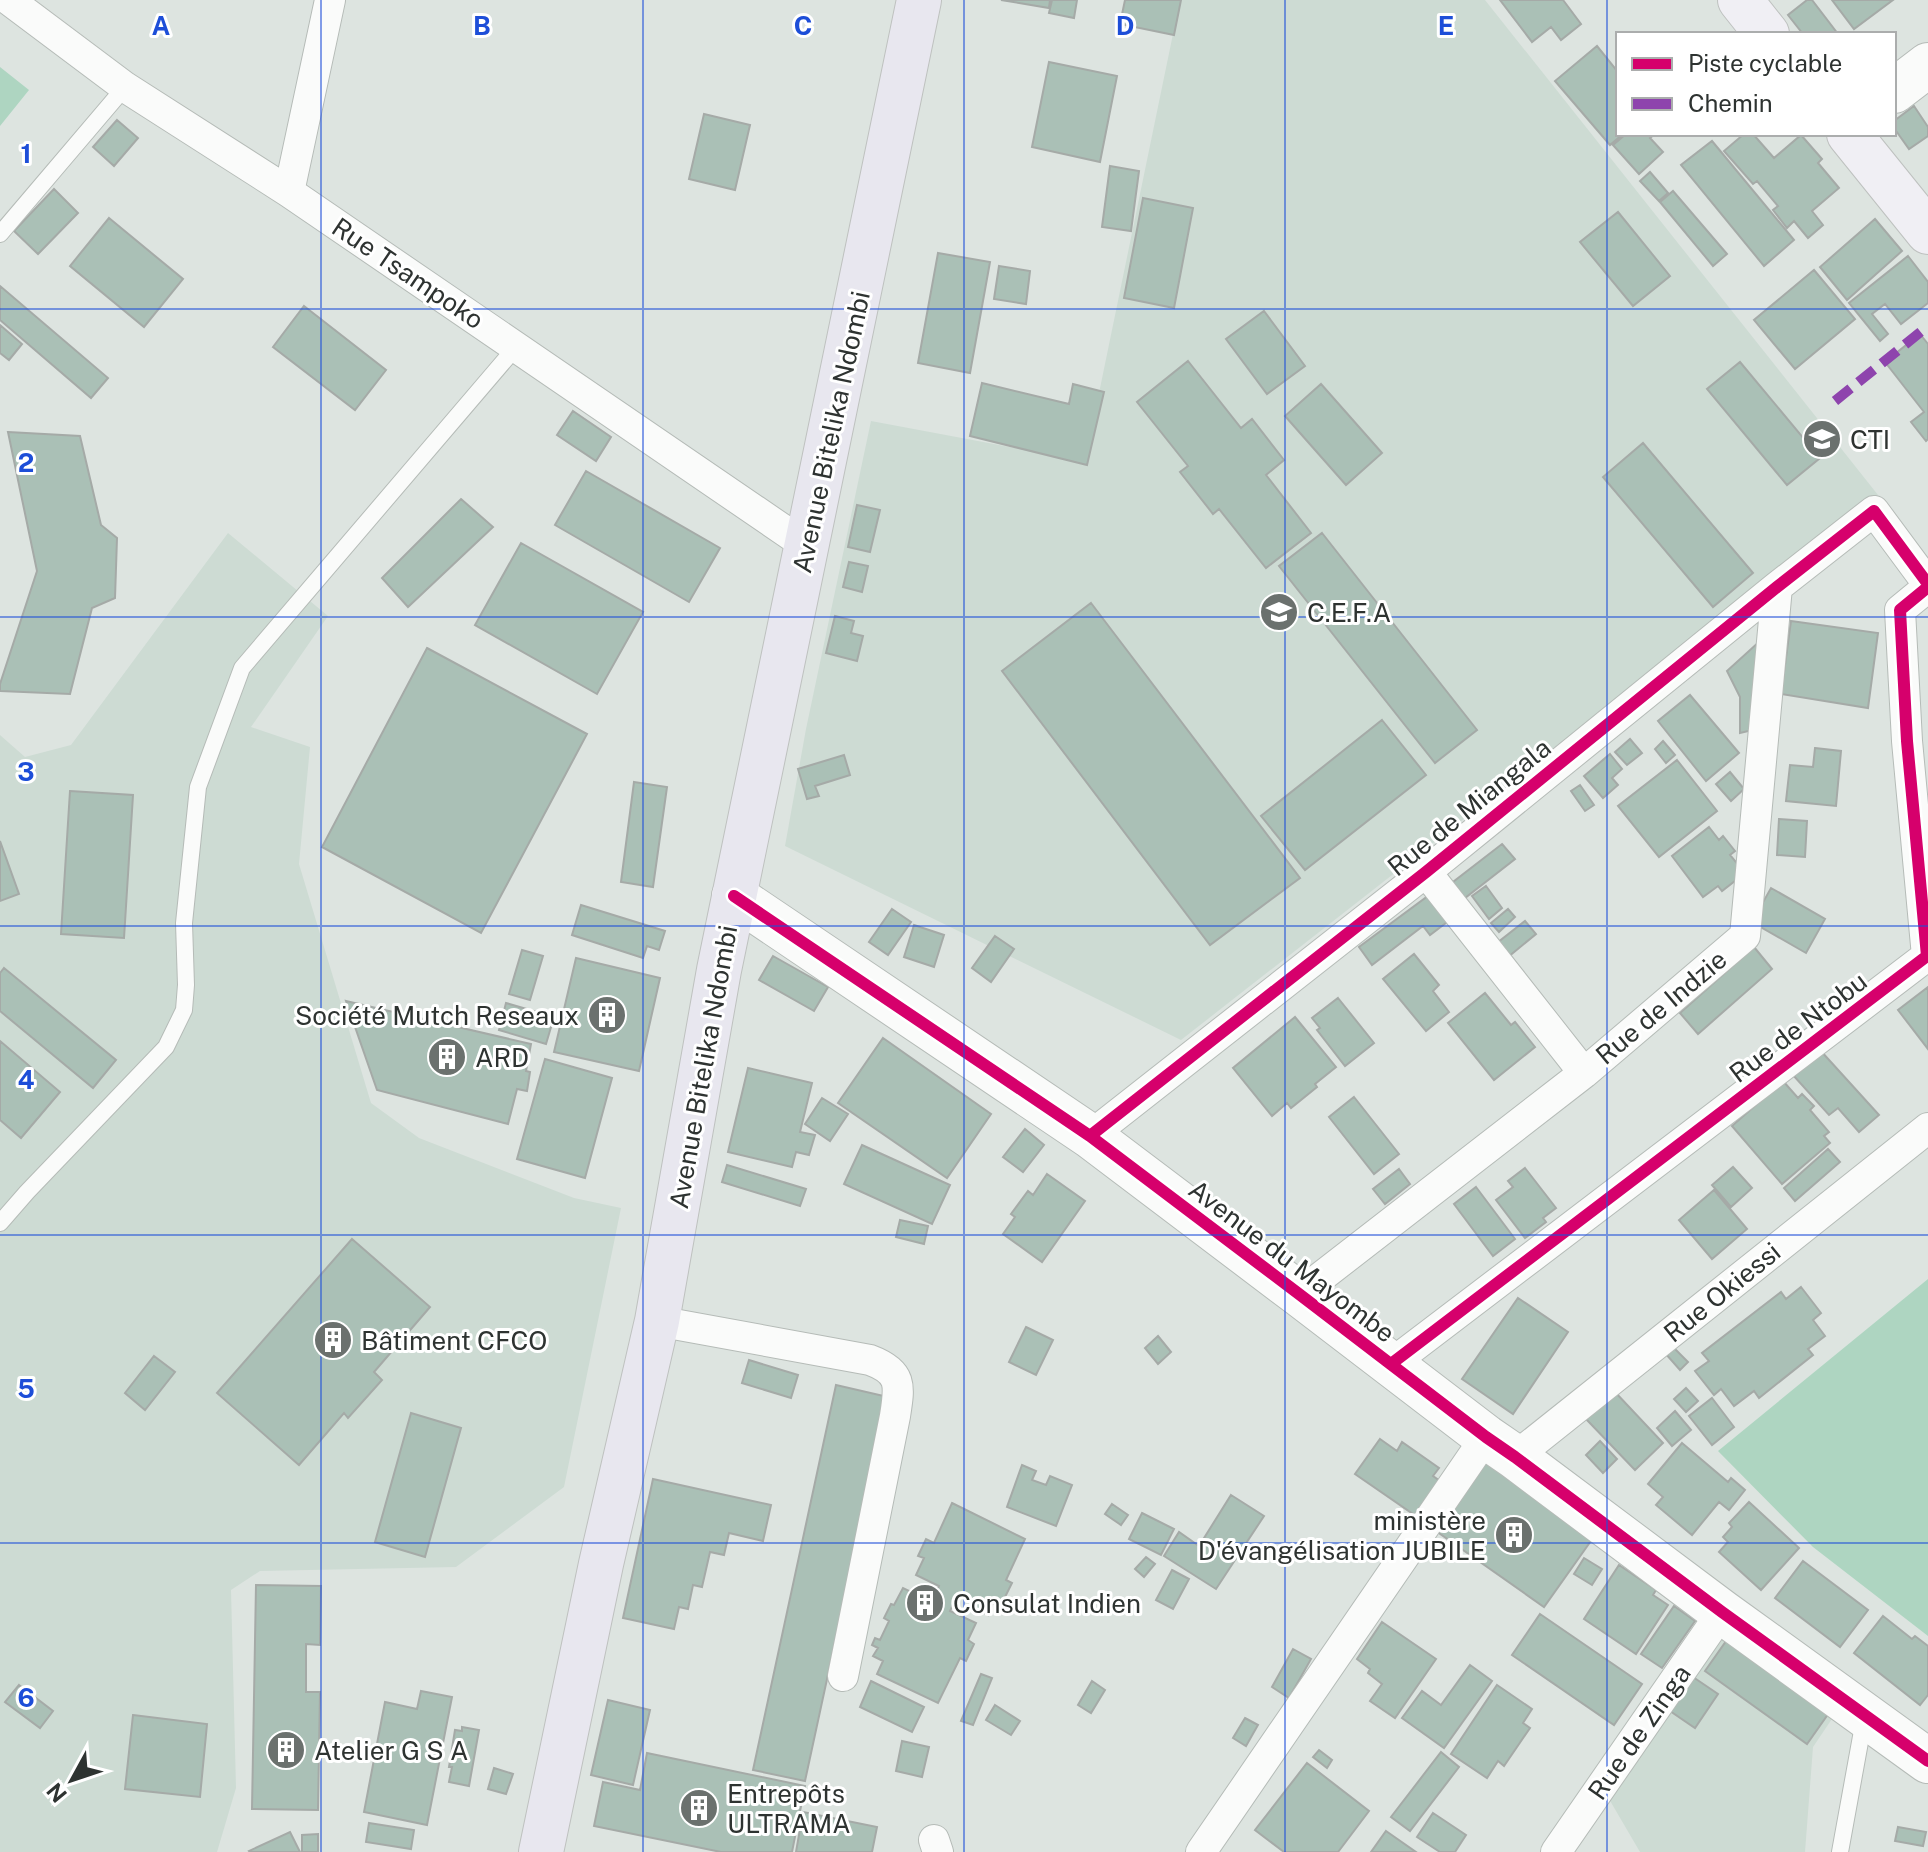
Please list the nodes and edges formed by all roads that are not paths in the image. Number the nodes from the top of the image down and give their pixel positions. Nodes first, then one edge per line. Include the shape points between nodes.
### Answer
1 (9, 0) edge
2 (330, 0) edge
3 (919, 0) edge
4 (1740, 0) edge
5 (1765, 32) edge
6 (1928, 65) edge
7 (125, 87) junction
8 (1896, 89) edge
9 (1851, 136) edge
10 (289, 192) junction
11 (1928, 232) edge
12 (0, 234) edge
13 (516, 347) junction
14 (807, 546) junction
15 (1928, 586) edge
16 (1777, 587) junction
17 (1426, 872) junction
18 (734, 896) junction
19 (1584, 1073) junction
20 (1928, 1128) edge
21 (1090, 1136) junction
22 (0, 1223) edge
23 (1299, 1294) junction
24 (657, 1321) junction
25 (1391, 1364) junction
26 (1500, 1447) junction
27 (1722, 1612) junction
28 (843, 1676) dead end
29 (1865, 1717) junction
30 (1928, 1761) edge
31 (1567, 1845) edge
32 (541, 1852) edge
33 (1201, 1852) edge
34 (1840, 1852) edge

1 - 7 street, Rue Tsampoko
2 - 10 street
3 - 14 highway, Avenue Bitelika Ndombi
4 - 5 main road
6 - 8 street
7 - 10 street, Rue Tsampoko
7 - 12 lane
9 - 11 main road
10 - 13 street, Rue Tsampoko
13 - 14 street, Rue Tsampoko
13 - 22 lane via 242,668 198,787 184,923 184,1010 166,1047
14 - 18 highway, Avenue Bitelika Ndombi
15 - 16 street, Rue de Miangala via 1874,511
15 - 25 street, Rue de Ntobu via 1900,610 1927,956
16 - 17 street, Rue de Miangala
16 - 19 street, Rue de Indzie via 1745,936
17 - 19 street
17 - 21 street, Rue de Miangala
18 - 21 street, Avenue du Mayombe
18 - 24 highway, Avenue Bitelika Ndombi
19 - 23 street, Rue de Indzie
20 - 26 street, Rue Okiessi
21 - 23 street, Avenue du Mayombe
23 - 25 street, Avenue du Mayombe
24 - 28 street via 870,1360 894,1374 895,1416
24 - 32 highway, Avenue Bitelika Ndombi
25 - 26 street, Avenue du Mayombe
26 - 27 street, Avenue du Mayombe
26 - 33 street, Rue Okiessi
27 - 29 street, Avenue du Mayombe
27 - 31 street, Rue de Zinga
29 - 30 street, Avenue du Mayombe
29 - 34 lane

